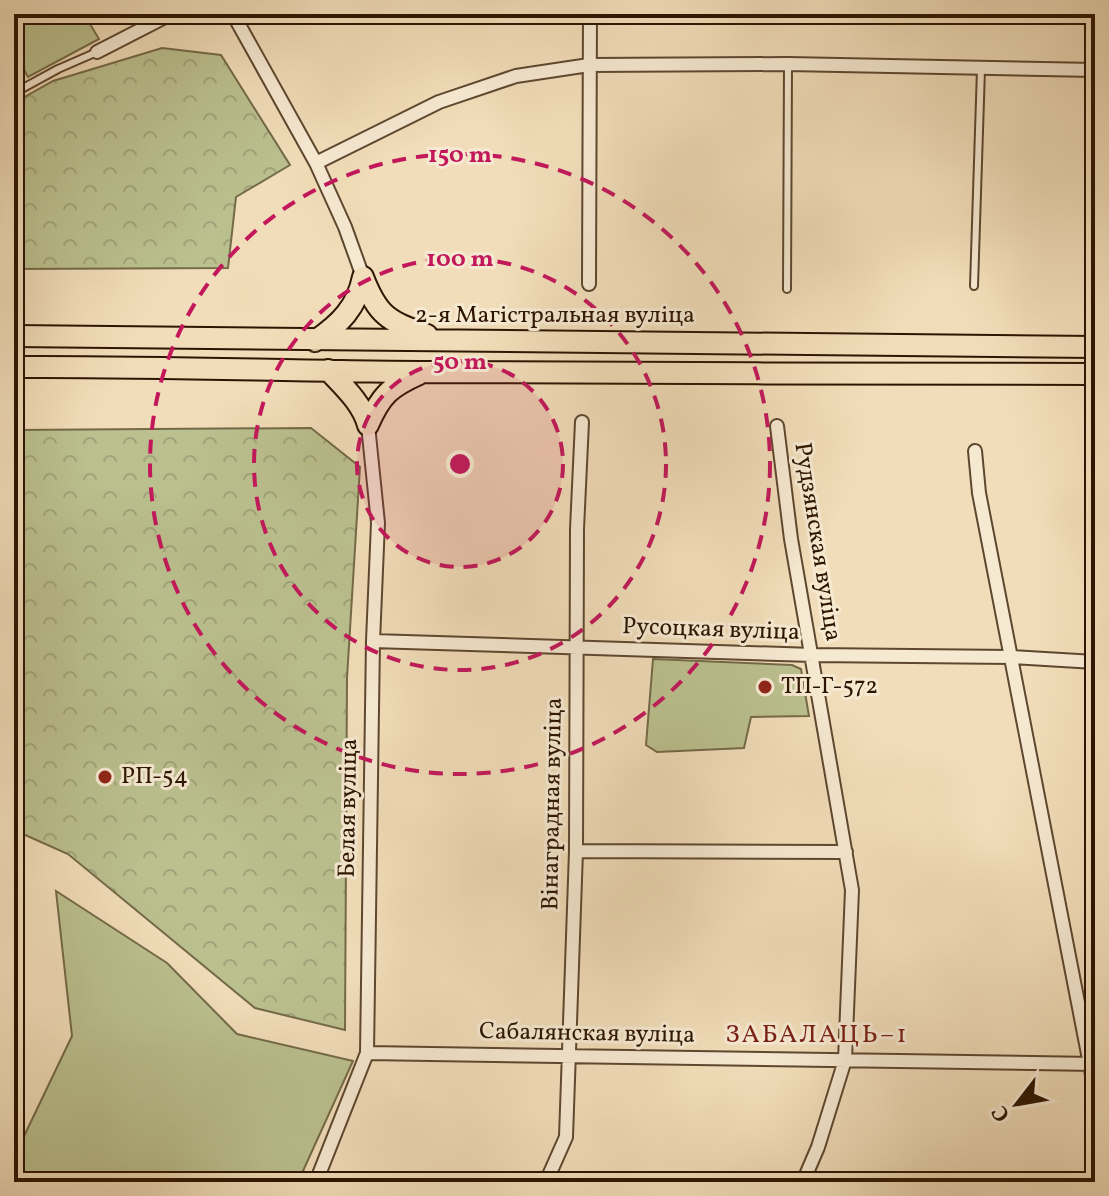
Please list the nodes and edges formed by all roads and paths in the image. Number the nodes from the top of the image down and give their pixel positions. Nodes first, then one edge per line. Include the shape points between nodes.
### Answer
1 (171, 14) edge
2 (233, 14) edge
3 (590, 14) edge
4 (97, 52) joint
5 (788, 64) junction
6 (589, 65) junction
7 (981, 69) junction
8 (1095, 70) edge
9 (14, 93) edge
10 (316, 163) junction
11 (363, 277) junction
12 (589, 284) dead end
13 (974, 286) dead end
14 (787, 289) dead end
15 (14, 336) edge
16 (444, 340) junction
17 (315, 341) junction
18 (1095, 347) edge
19 (14, 367) edge
20 (328, 370) junction
21 (423, 372) junction
22 (1095, 374) edge
23 (582, 422) dead end
24 (368, 425) junction
25 (777, 426) dead end
26 (975, 451) dead end
27 (373, 641) junction
28 (578, 648) junction
29 (813, 655) junction
30 (1012, 657) junction
31 (1095, 662) edge
32 (576, 851) junction
33 (846, 852) junction
34 (367, 1053) junction
35 (568, 1056) junction
36 (845, 1060) junction
37 (1092, 1064) edge
38 (1095, 1090) edge
39 (316, 1182) edge
40 (546, 1182) edge
41 (803, 1182) edge

1 - 4 street
2 - 10 street
3 - 6 street
4 - 9 lane
5 - 6 street
5 - 7 street
5 - 14 lane
6 - 10 street via 516,76 439,102
6 - 12 street
7 - 8 street
7 - 13 lane
10 - 11 street
11 - 16 main road via 384,315
11 - 17 main road via 359,296 348,311
15 - 17 main road, 2-я Магістральная вуліца
16 - 17 main road, 2-я Магістральная вуліца
16 - 18 main road, 2-я Магістральная вуліца
19 - 20 main road
20 - 21 main road
20 - 24 main road
21 - 22 main road
21 - 24 main road via 387,392
23 - 28 street, Вінаградная вуліца
24 - 27 street, Белая вуліца via 378,523
25 - 29 street, Рудзянская вуліца
26 - 30 street
27 - 28 street, Русоцкая вуліца
27 - 34 street, Белая вуліца
28 - 29 street, Русоцкая вуліца
28 - 32 street, Вінаградная вуліца
29 - 30 street, Русоцкая вуліца
29 - 33 street, Рудзянская вуліца
30 - 31 street, Русоцкая вуліца
30 - 37 street
32 - 33 street
32 - 35 street, Вінаградная вуліца
33 - 36 street, Рудзянская вуліца via 852,890
34 - 35 street, Сабалянская вуліца
34 - 39 street, Белая вуліца
35 - 36 street, Сабалянская вуліца
35 - 40 street, Вінаградная вуліца via 566,1137
36 - 37 street, Сабалянская вуліца
36 - 41 street, Рудзянская вуліца
37 - 38 street

